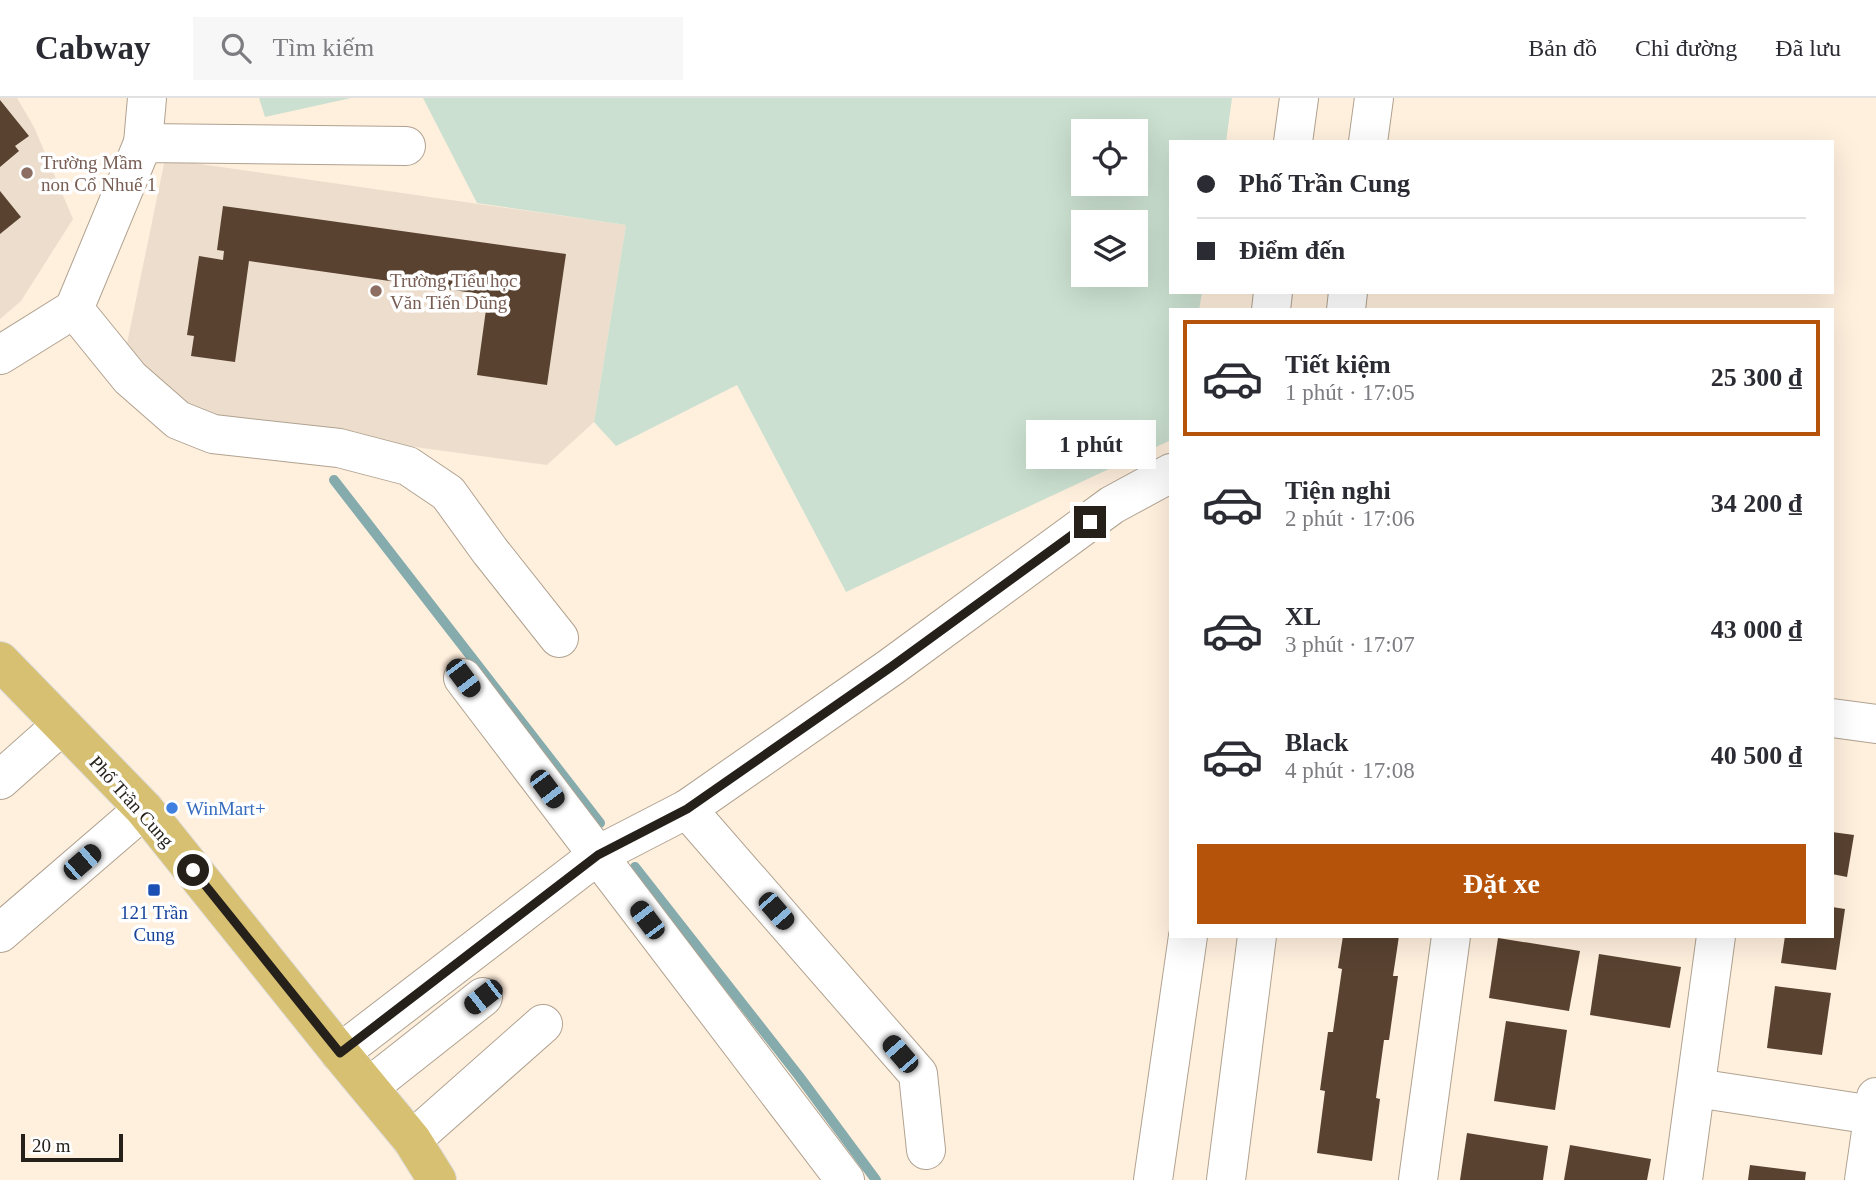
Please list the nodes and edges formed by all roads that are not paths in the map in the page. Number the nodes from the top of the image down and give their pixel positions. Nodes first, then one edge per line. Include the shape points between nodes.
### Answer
1 (147, 98) edge
2 (1299, 98) edge
3 (1374, 98) edge
4 (1293, 140) edge
5 (1368, 140) edge
6 (143, 143) junction
7 (406, 146) dead end
8 (74, 309) junction
9 (0, 355) edge
10 (1169, 474) edge
11 (559, 638) dead end
12 (0, 661) edge
13 (463, 678) dead end
14 (1834, 718) edge
15 (1876, 724) edge
16 (62, 725) junction
17 (0, 780) edge
18 (144, 809) junction
19 (687, 809) junction
20 (598, 855) junction
21 (0, 933) edge
22 (1188, 938) edge
23 (1257, 938) edge
24 (1451, 938) edge
25 (1716, 938) edge
26 (483, 997) dead end
27 (542, 1024) dead end
28 (340, 1053) junction
29 (369, 1087) junction
30 (1696, 1088) junction
31 (1875, 1106) edge
32 (412, 1140) junction
33 (926, 1150) dead end
34 (437, 1180) edge
35 (845, 1180) edge
36 (1153, 1180) edge
37 (1226, 1180) edge
38 (1418, 1180) edge
39 (1683, 1180) edge
40 (1864, 1180) edge

1 - 6 street
2 - 4 street
3 - 5 street
6 - 7 street
6 - 8 street
8 - 9 street
8 - 11 street via 130,378 178,420 213,434 339,448 408,466 448,493
10 - 19 street via 1112,505
12 - 16 main road, Phố Trần Cung
13 - 20 street
14 - 15 street
16 - 17 street
16 - 18 main road, Phố Trần Cung
18 - 21 street
18 - 28 main road, Phố Trần Cung
19 - 20 street
19 - 33 street via 918,1074
20 - 28 street
20 - 35 street
22 - 36 street
23 - 37 street
24 - 38 street
25 - 30 street
26 - 29 street
27 - 32 street
28 - 29 main road, Phố Trần Cung
29 - 32 main road, Phố Trần Cung
30 - 31 street
30 - 39 street
31 - 40 street
32 - 34 main road, Phố Trần Cung

